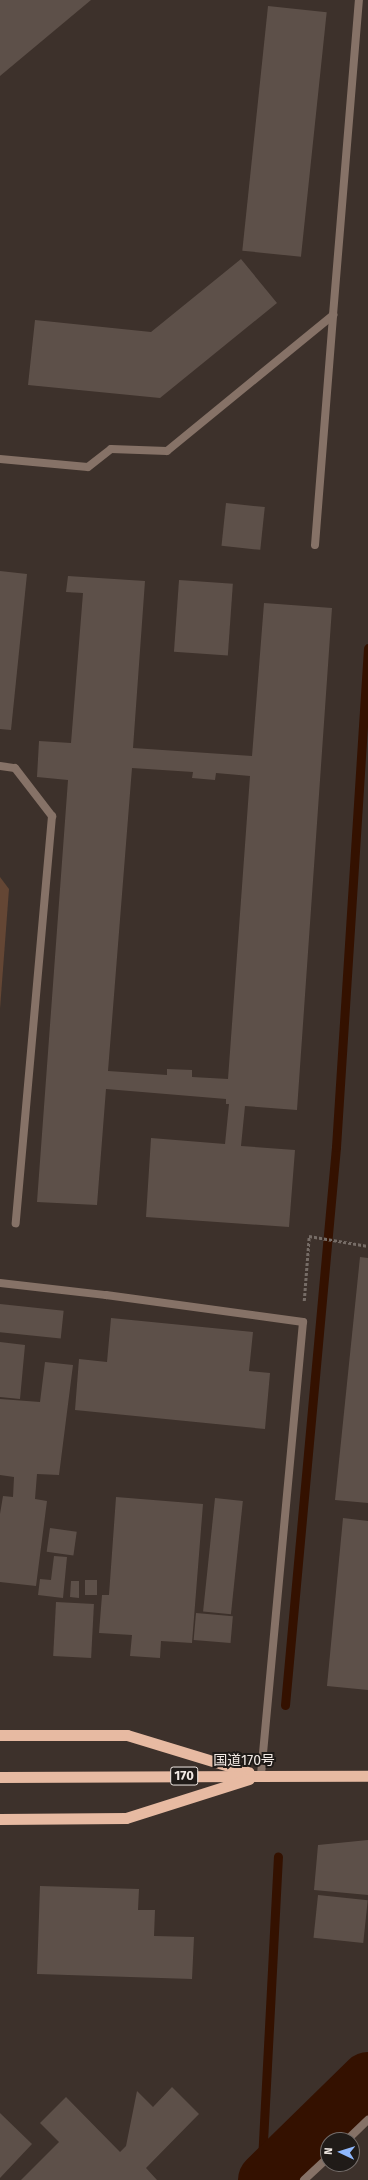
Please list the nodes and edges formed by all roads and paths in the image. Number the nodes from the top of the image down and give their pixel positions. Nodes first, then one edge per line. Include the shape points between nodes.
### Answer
1 (359, 0) edge
2 (333, 315) junction
3 (0, 459) edge
4 (315, 545) dead end
5 (0, 766) edge
6 (16, 1223) dead end
7 (368, 1246) edge
8 (0, 1283) edge
9 (303, 1322) junction
10 (0, 1735) edge
11 (261, 1776) junction
12 (368, 1776) edge
13 (0, 1777) edge
14 (0, 1819) edge
15 (368, 2120) edge
16 (355, 2132) edge
17 (320, 2165) edge
18 (304, 2180) edge

1 - 2 street
2 - 3 street via 167,451 111,448 88,467
2 - 4 street
5 - 6 street via 15,768 52,816
7 - 9 path via 309,1236
8 - 9 street
9 - 11 street
10 - 11 highway, 170 via 127,1735
11 - 12 highway, 国道170号 / 170
11 - 13 highway, 国道170号 / 170
11 - 14 highway, 170 via 126,1818
15 - 16 street
17 - 18 street

